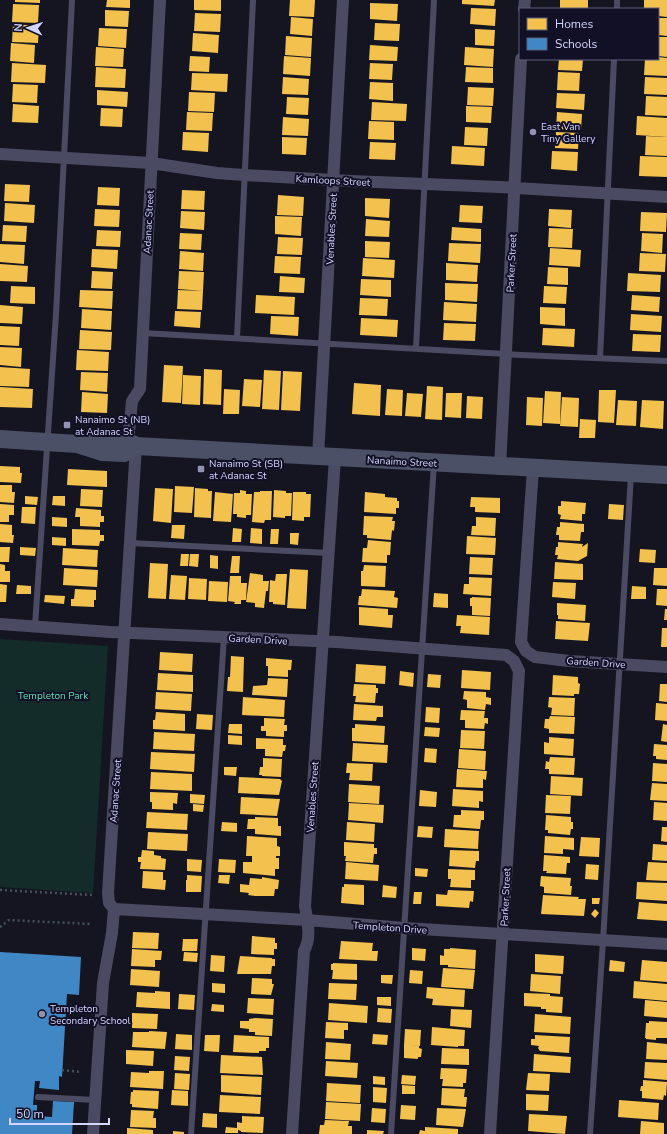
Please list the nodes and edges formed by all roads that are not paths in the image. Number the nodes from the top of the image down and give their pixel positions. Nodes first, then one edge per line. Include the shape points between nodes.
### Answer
1 (72, 0) edge
2 (160, 0) edge
3 (253, 0) edge
4 (343, 0) edge
5 (434, 0) edge
6 (522, 60) edge
7 (614, 60) edge
8 (0, 154) edge
9 (63, 158) junction
10 (151, 163) junction
11 (244, 175) junction
12 (334, 180) junction
13 (425, 185) junction
14 (515, 188) junction
15 (608, 194) junction
16 (667, 198) edge
17 (143, 333) junction
18 (237, 338) junction
19 (325, 344) junction
20 (416, 348) junction
21 (507, 353) junction
22 (600, 358) junction
23 (667, 361) edge
24 (0, 439) edge
25 (48, 442) junction
26 (131, 443) junction
27 (327, 458) junction
28 (434, 463) junction
29 (500, 467) junction
30 (533, 469) junction
31 (631, 474) junction
32 (667, 476) edge
33 (130, 543) junction
34 (329, 553) junction
35 (0, 624) edge
36 (35, 626) junction
37 (125, 632) junction
38 (224, 637) junction
39 (323, 642) junction
40 (423, 648) junction
41 (514, 662) joint
42 (619, 664) junction
43 (667, 667) edge
44 (114, 909) junction
45 (205, 914) junction
46 (307, 920) junction
47 (405, 928) junction
48 (503, 935) junction
49 (603, 941) junction
50 (667, 944) edge
51 (38, 1097) dead end
52 (95, 1100) junction
53 (93, 1134) edge
54 (191, 1134) edge
55 (292, 1134) edge
56 (391, 1134) edge
57 (490, 1134) edge
58 (590, 1134) edge

1 - 9 lane
2 - 10 street, Adanac Street
3 - 11 lane
4 - 12 street, Venables Street
5 - 13 lane
6 - 14 street, Parker Street
7 - 15 lane
8 - 9 street, Kamloops Street
9 - 10 street, Kamloops Street
9 - 25 lane
10 - 11 street, Kamloops Street
10 - 17 street, Adanac Street
11 - 12 street, Kamloops Street
11 - 18 lane
12 - 13 street, Kamloops Street
12 - 19 street, Venables Street
13 - 14 street, Kamloops Street
13 - 20 lane
14 - 15 street, Kamloops Street
14 - 21 street, Parker Street
15 - 16 street, Kamloops Street
15 - 22 lane
17 - 18 lane
17 - 26 street, Adanac Street via 140,389 132,400 129,432
18 - 19 lane
19 - 20 lane
19 - 27 street, Venables Street
20 - 21 lane
21 - 22 lane
21 - 29 street, Parker Street
22 - 23 lane
24 - 25 main road, Nanaimo Street
25 - 26 main road, Nanaimo Street via 77,444 102,452 124,453
25 - 36 lane
26 - 27 main road, Nanaimo Street
26 - 33 street, Adanac Street
27 - 28 main road, Nanaimo Street
27 - 34 street, Venables Street
28 - 29 main road, Nanaimo Street
28 - 40 lane
29 - 30 main road, Nanaimo Street
30 - 31 main road, Nanaimo Street
30 - 42 street, Garden Drive via 521,642 526,651 535,657
31 - 32 main road, Nanaimo Street
31 - 42 lane
33 - 34 lane
33 - 37 street, Adanac Street
34 - 39 street, Venables Street
35 - 36 street, Garden Drive
36 - 37 street, Garden Drive
37 - 38 street, Garden Drive
37 - 44 street, Adanac Street via 108,894 109,903
38 - 39 street, Garden Drive
38 - 45 lane
39 - 40 street, Garden Drive
39 - 46 street, Venables Street via 305,906
40 - 41 street, Garden Drive via 506,655
40 - 47 lane
41 - 48 street, Parker Street via 519,670
42 - 43 street, Garden Drive
42 - 49 lane
44 - 45 street, Templeton Drive
44 - 52 street, Adanac Street via 102,983
45 - 46 street, Templeton Drive
45 - 54 lane
46 - 47 street, Templeton Drive
46 - 55 street, Venables Street via 308,944 304,951
47 - 48 street, Templeton Drive
47 - 56 lane
48 - 49 street, Templeton Drive
48 - 57 street, Parker Street
49 - 50 street, Templeton Drive
49 - 58 lane
51 - 52 lane
52 - 53 street, Adanac Street

